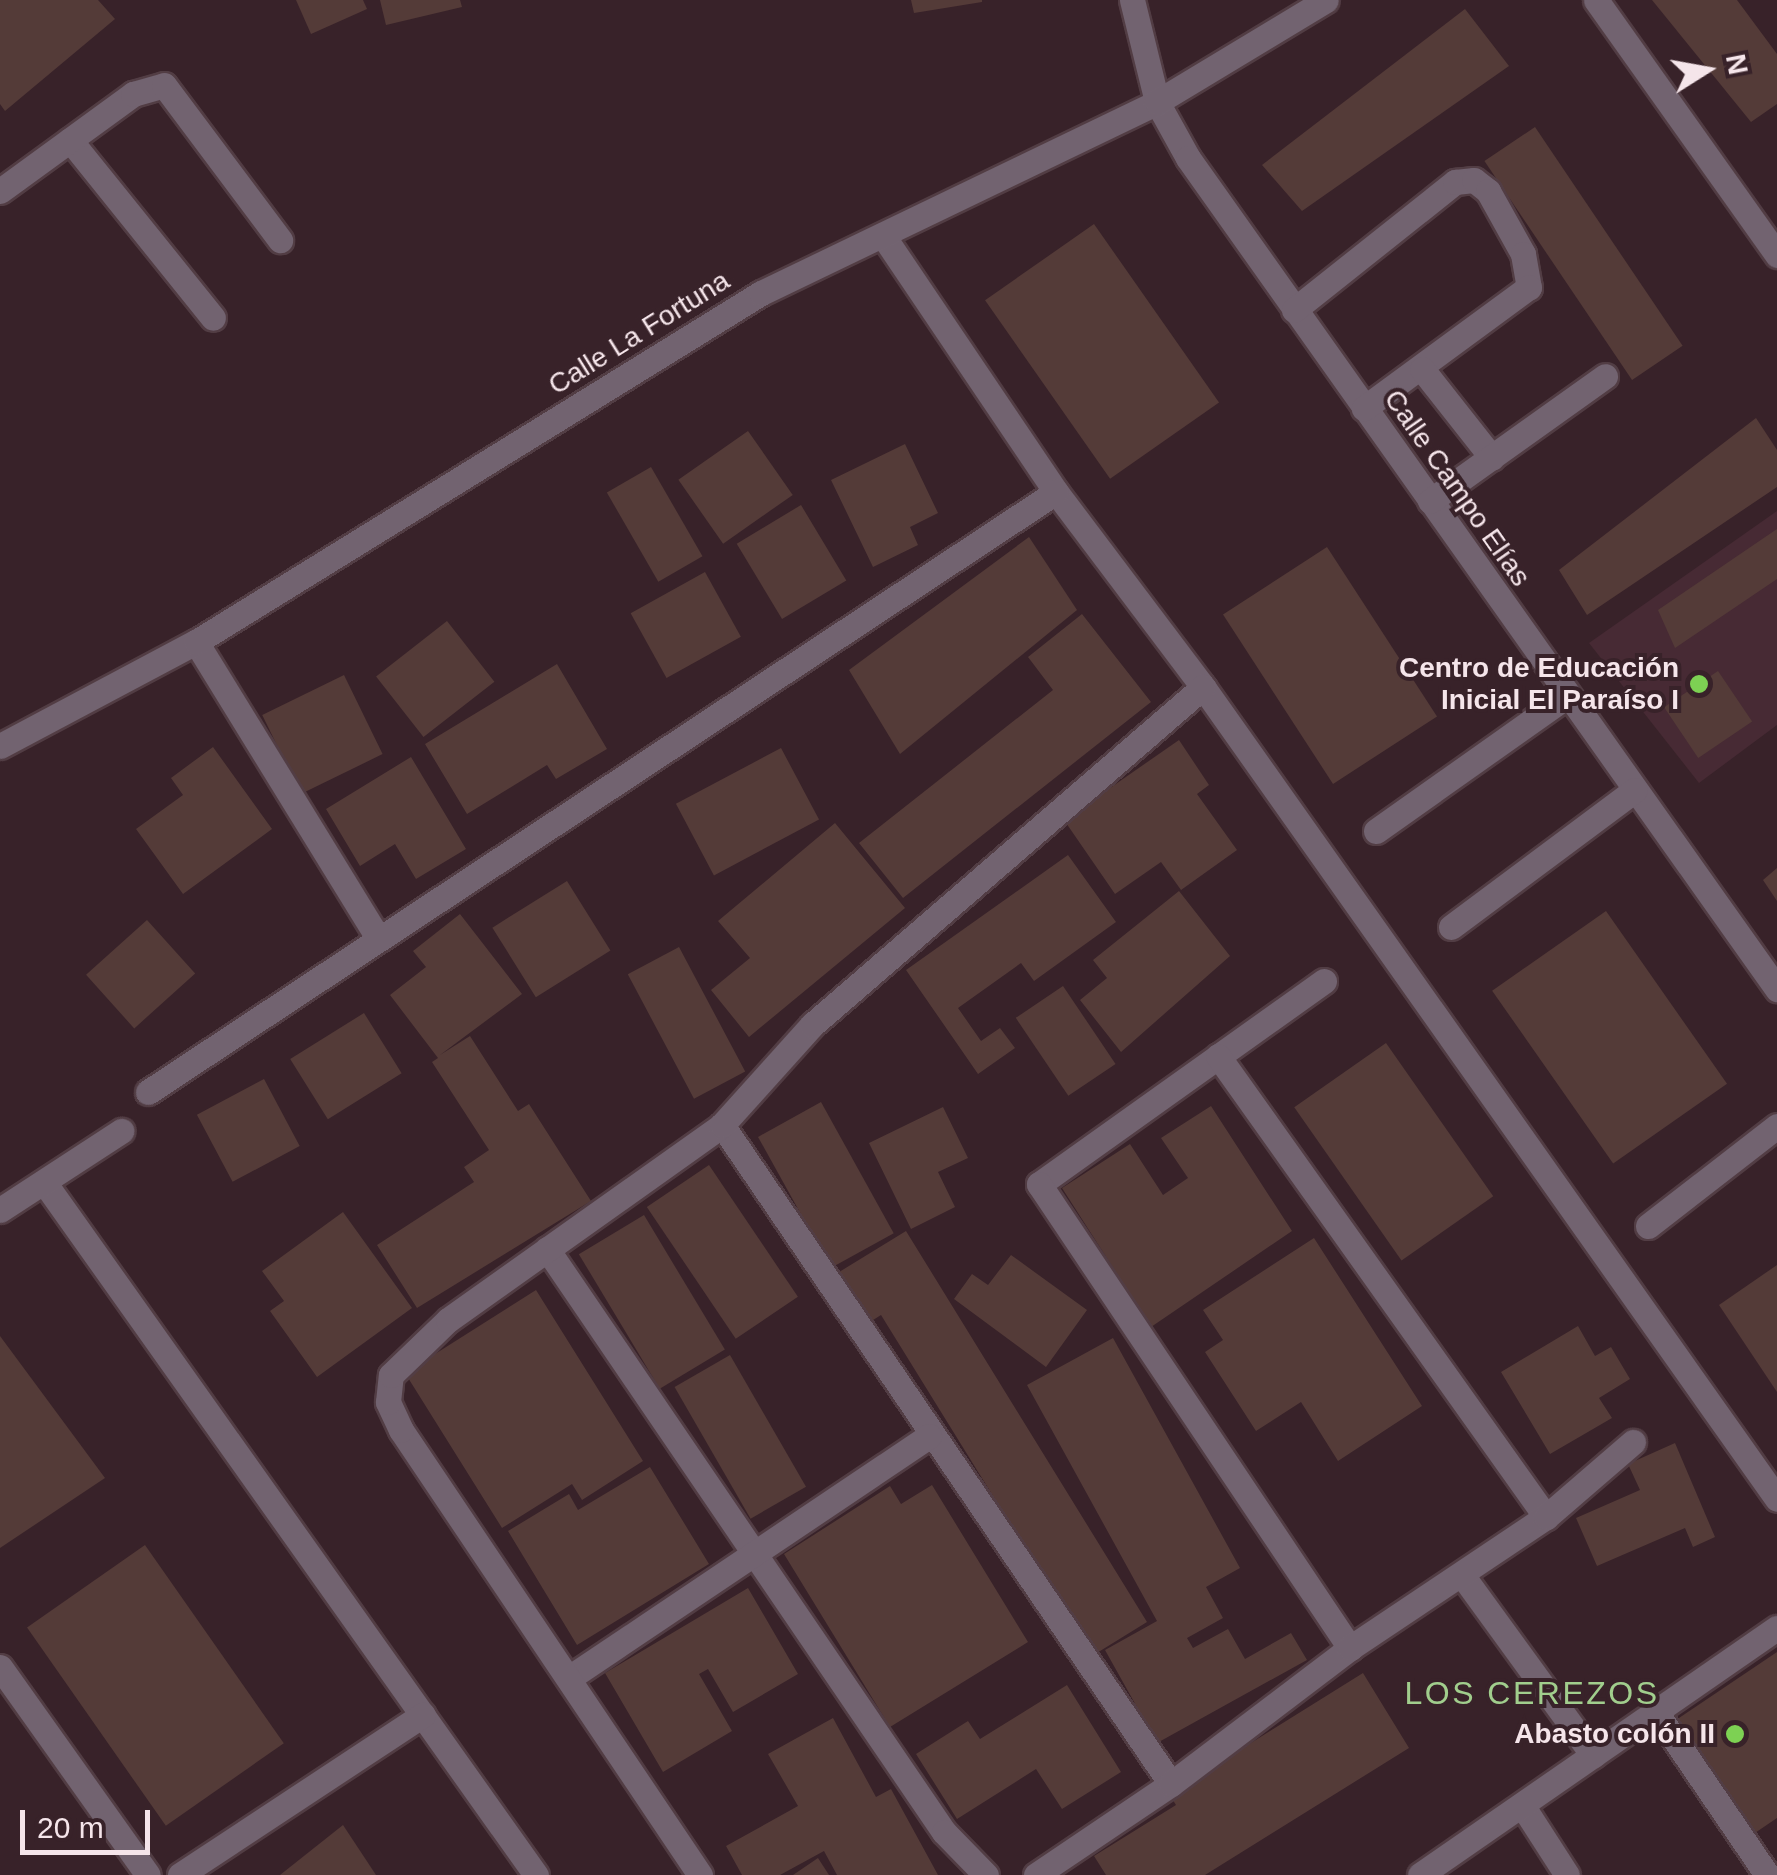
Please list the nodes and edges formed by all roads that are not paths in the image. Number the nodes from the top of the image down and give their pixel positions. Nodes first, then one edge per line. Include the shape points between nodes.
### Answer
1 (1132, 0) edge
2 (1326, 0) edge
3 (1596, 0) edge
4 (1157, 102) junction
5 (70, 140) junction
6 (0, 190) edge
7 (884, 237) junction
8 (280, 240) dead end
9 (1777, 255) edge
10 (1294, 310) junction
11 (212, 318) dead end
12 (1422, 368) junction
13 (1605, 376) dead end
14 (1364, 408) junction
15 (1492, 458) junction
16 (1056, 492) junction
17 (1430, 501) junction
18 (196, 642) junction
19 (1203, 688) junction
20 (1568, 696) junction
21 (0, 746) edge
22 (1635, 790) junction
23 (1376, 832) dead end
24 (1451, 927) dead end
25 (377, 936) junction
26 (1324, 982) dead end
27 (1777, 989) edge
28 (1218, 1056) junction
29 (148, 1092) dead end
30 (722, 1125) junction
31 (1777, 1126) edge
32 (121, 1131) dead end
33 (44, 1182) junction
34 (0, 1210) edge
35 (1648, 1226) dead end
36 (546, 1249) junction
37 (929, 1436) junction
38 (1632, 1442) dead end
39 (1777, 1499) edge
40 (1546, 1517) junction
41 (754, 1555) junction
42 (1462, 1575) junction
43 (1777, 1628) edge
44 (1350, 1648) junction
45 (0, 1666) edge
46 (569, 1678) junction
47 (1656, 1712) junction
48 (423, 1714) junction
49 (1593, 1755) junction
50 (1172, 1784) junction
51 (1522, 1805) junction
52 (148, 1875) edge
53 (180, 1875) edge
54 (536, 1875) edge
55 (700, 1875) edge
56 (986, 1875) edge
57 (1036, 1875) edge
58 (1420, 1875) edge
59 (1568, 1875) edge
60 (1766, 1875) edge

1 - 4 street, Calle Campo Elías
2 - 4 street, Calle La Fortuna
3 - 9 street
4 - 7 street, Calle La Fortuna
4 - 10 street, Calle Campo Elías
5 - 6 street
5 - 8 street via 133,94 164,86
5 - 11 street
7 - 16 street
7 - 18 street, Calle La Fortuna via 761,293
10 - 12 street via 1455,182 1474,180 1488,191 1523,254 1529,287
10 - 14 street, Calle Campo Elías
12 - 14 street
12 - 15 street
13 - 15 street
14 - 17 street, Calle Campo Elías
15 - 17 street
16 - 19 street
16 - 25 street
17 - 20 street, Calle Campo Elías
18 - 21 street, Calle La Fortuna
18 - 25 street
19 - 30 street via 812,1025
19 - 39 street
20 - 22 street, Calle Campo Elías
20 - 23 street
22 - 24 street
22 - 27 street, Calle Campo Elías
25 - 29 street
26 - 28 street
28 - 40 street
28 - 44 street via 1040,1184
30 - 36 street
30 - 37 street
31 - 35 street
32 - 33 street
33 - 34 street
33 - 48 street
36 - 41 street
36 - 46 street via 448,1320 391,1375 388,1402
37 - 41 street
37 - 50 street
38 - 40 street
40 - 42 street
41 - 46 street
41 - 56 street via 944,1832
42 - 44 street
42 - 49 street
43 - 47 street
44 - 50 street
45 - 52 street
46 - 55 street
47 - 49 street
47 - 60 street
48 - 53 street
48 - 54 street
49 - 51 street
50 - 57 street
51 - 58 street
51 - 59 street

